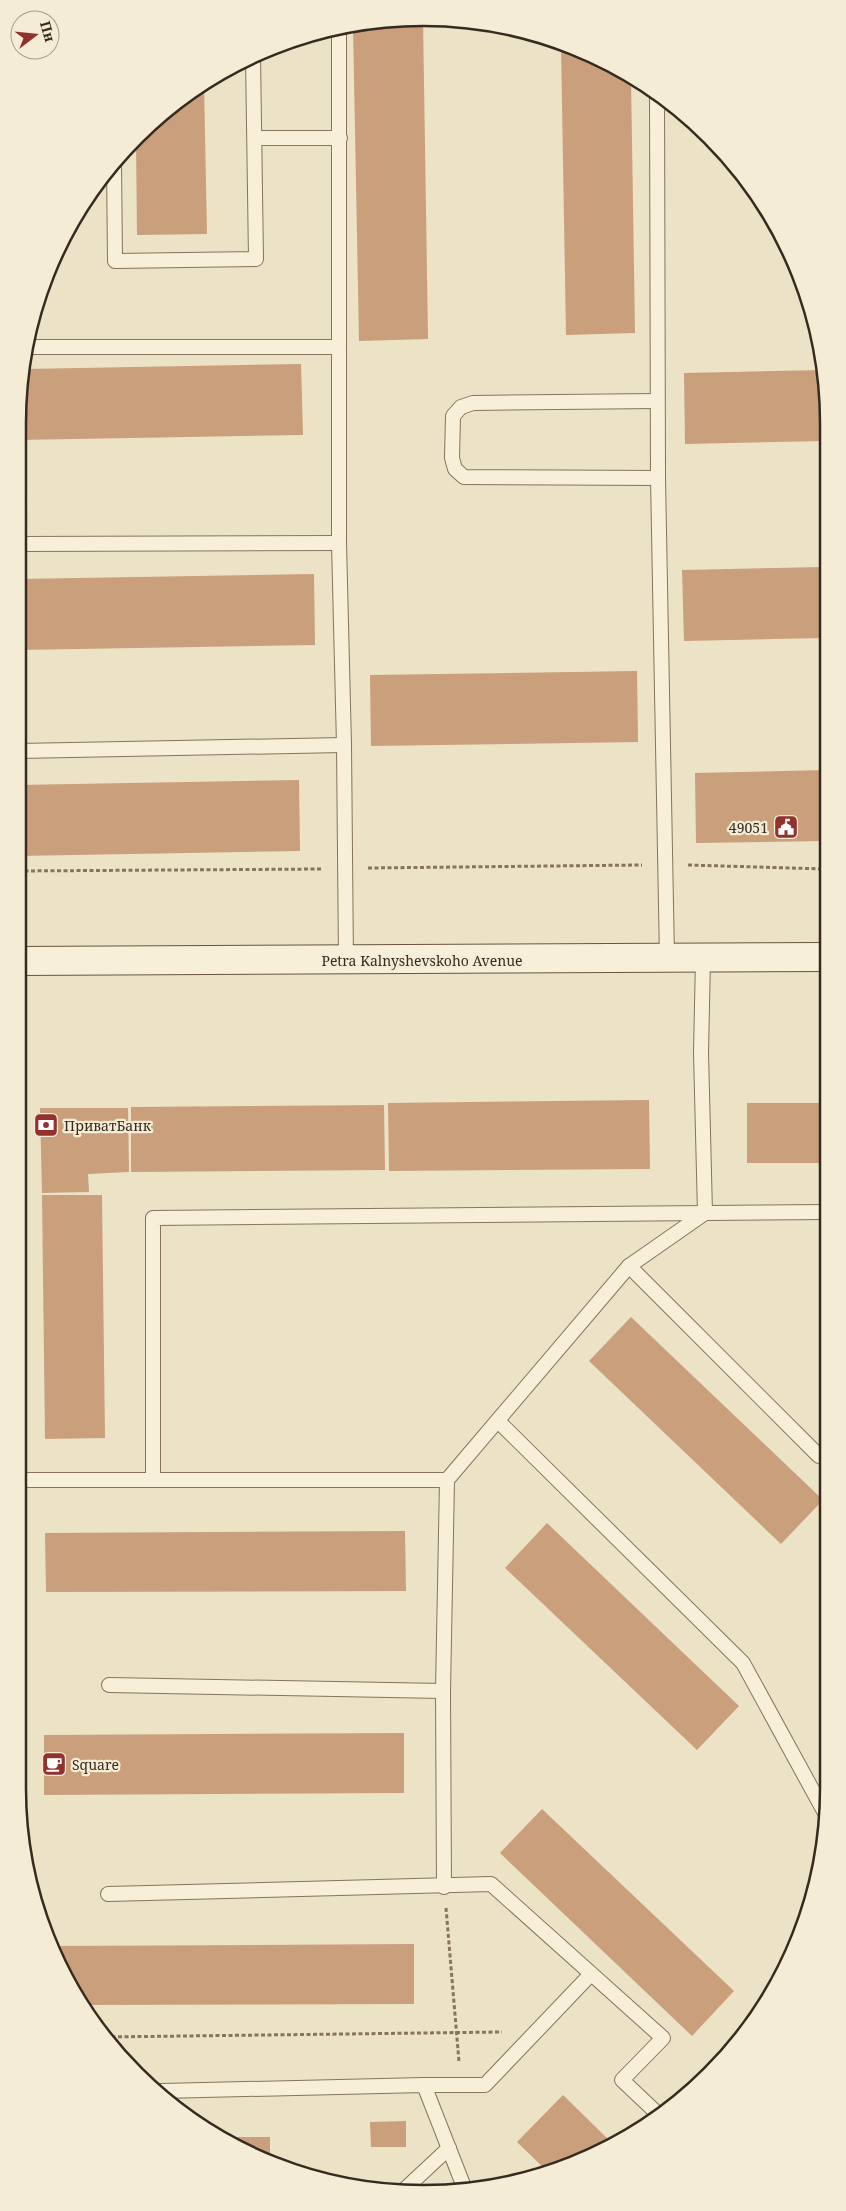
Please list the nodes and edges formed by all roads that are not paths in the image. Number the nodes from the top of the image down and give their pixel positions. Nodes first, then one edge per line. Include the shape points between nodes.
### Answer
1 (339, 36) edge
2 (254, 64) edge
3 (657, 103) edge
4 (255, 138) junction
5 (340, 138) junction
6 (114, 174) edge
7 (34, 347) edge
8 (339, 347) junction
9 (657, 401) junction
10 (658, 478) junction
11 (26, 544) edge
12 (339, 544) junction
13 (344, 745) junction
14 (26, 752) edge
15 (667, 958) junction
16 (703, 958) junction
17 (820, 958) edge
18 (26, 961) edge
19 (346, 961) junction
20 (820, 1212) edge
21 (705, 1213) junction
22 (629, 1266) junction
23 (498, 1421) junction
24 (819, 1456) dead end
25 (26, 1480) edge
26 (152, 1480) junction
27 (447, 1480) junction
28 (109, 1685) dead end
29 (443, 1692) junction
30 (819, 1803) edge
31 (444, 1887) junction
32 (108, 1894) dead end
33 (591, 1974) junction
34 (424, 2085) junction
35 (167, 2091) edge
36 (654, 2110) edge
37 (449, 2148) junction
38 (462, 2182) edge
39 (409, 2184) edge

1 - 5 lane
2 - 4 lane
3 - 9 lane
4 - 5 lane
4 - 6 lane via 256,259 116,261
5 - 8 lane
7 - 8 lane
8 - 12 lane
9 - 10 lane
9 - 10 lane via 473,403 461,407 453,416 452,458 455,469 464,477
10 - 15 lane
11 - 12 lane
12 - 13 lane
13 - 14 lane
13 - 19 lane
15 - 16 street, Petra Kalnyshevskoho Avenue
15 - 19 street, Petra Kalnyshevskoho Avenue
16 - 17 street, Petra Kalnyshevskoho Avenue
16 - 21 lane via 701,1053
18 - 19 street, Petra Kalnyshevskoho Avenue
20 - 21 lane
21 - 22 lane
21 - 26 lane via 154,1218
22 - 23 lane
22 - 24 lane
23 - 27 lane
23 - 30 lane via 743,1663
25 - 26 lane
26 - 27 lane
27 - 29 lane
28 - 29 lane
29 - 31 lane
31 - 32 lane
31 - 33 lane via 490,1884
33 - 34 lane via 485,2085
33 - 36 lane via 663,2038 622,2080
34 - 35 lane
34 - 37 lane
37 - 38 lane
37 - 39 lane

